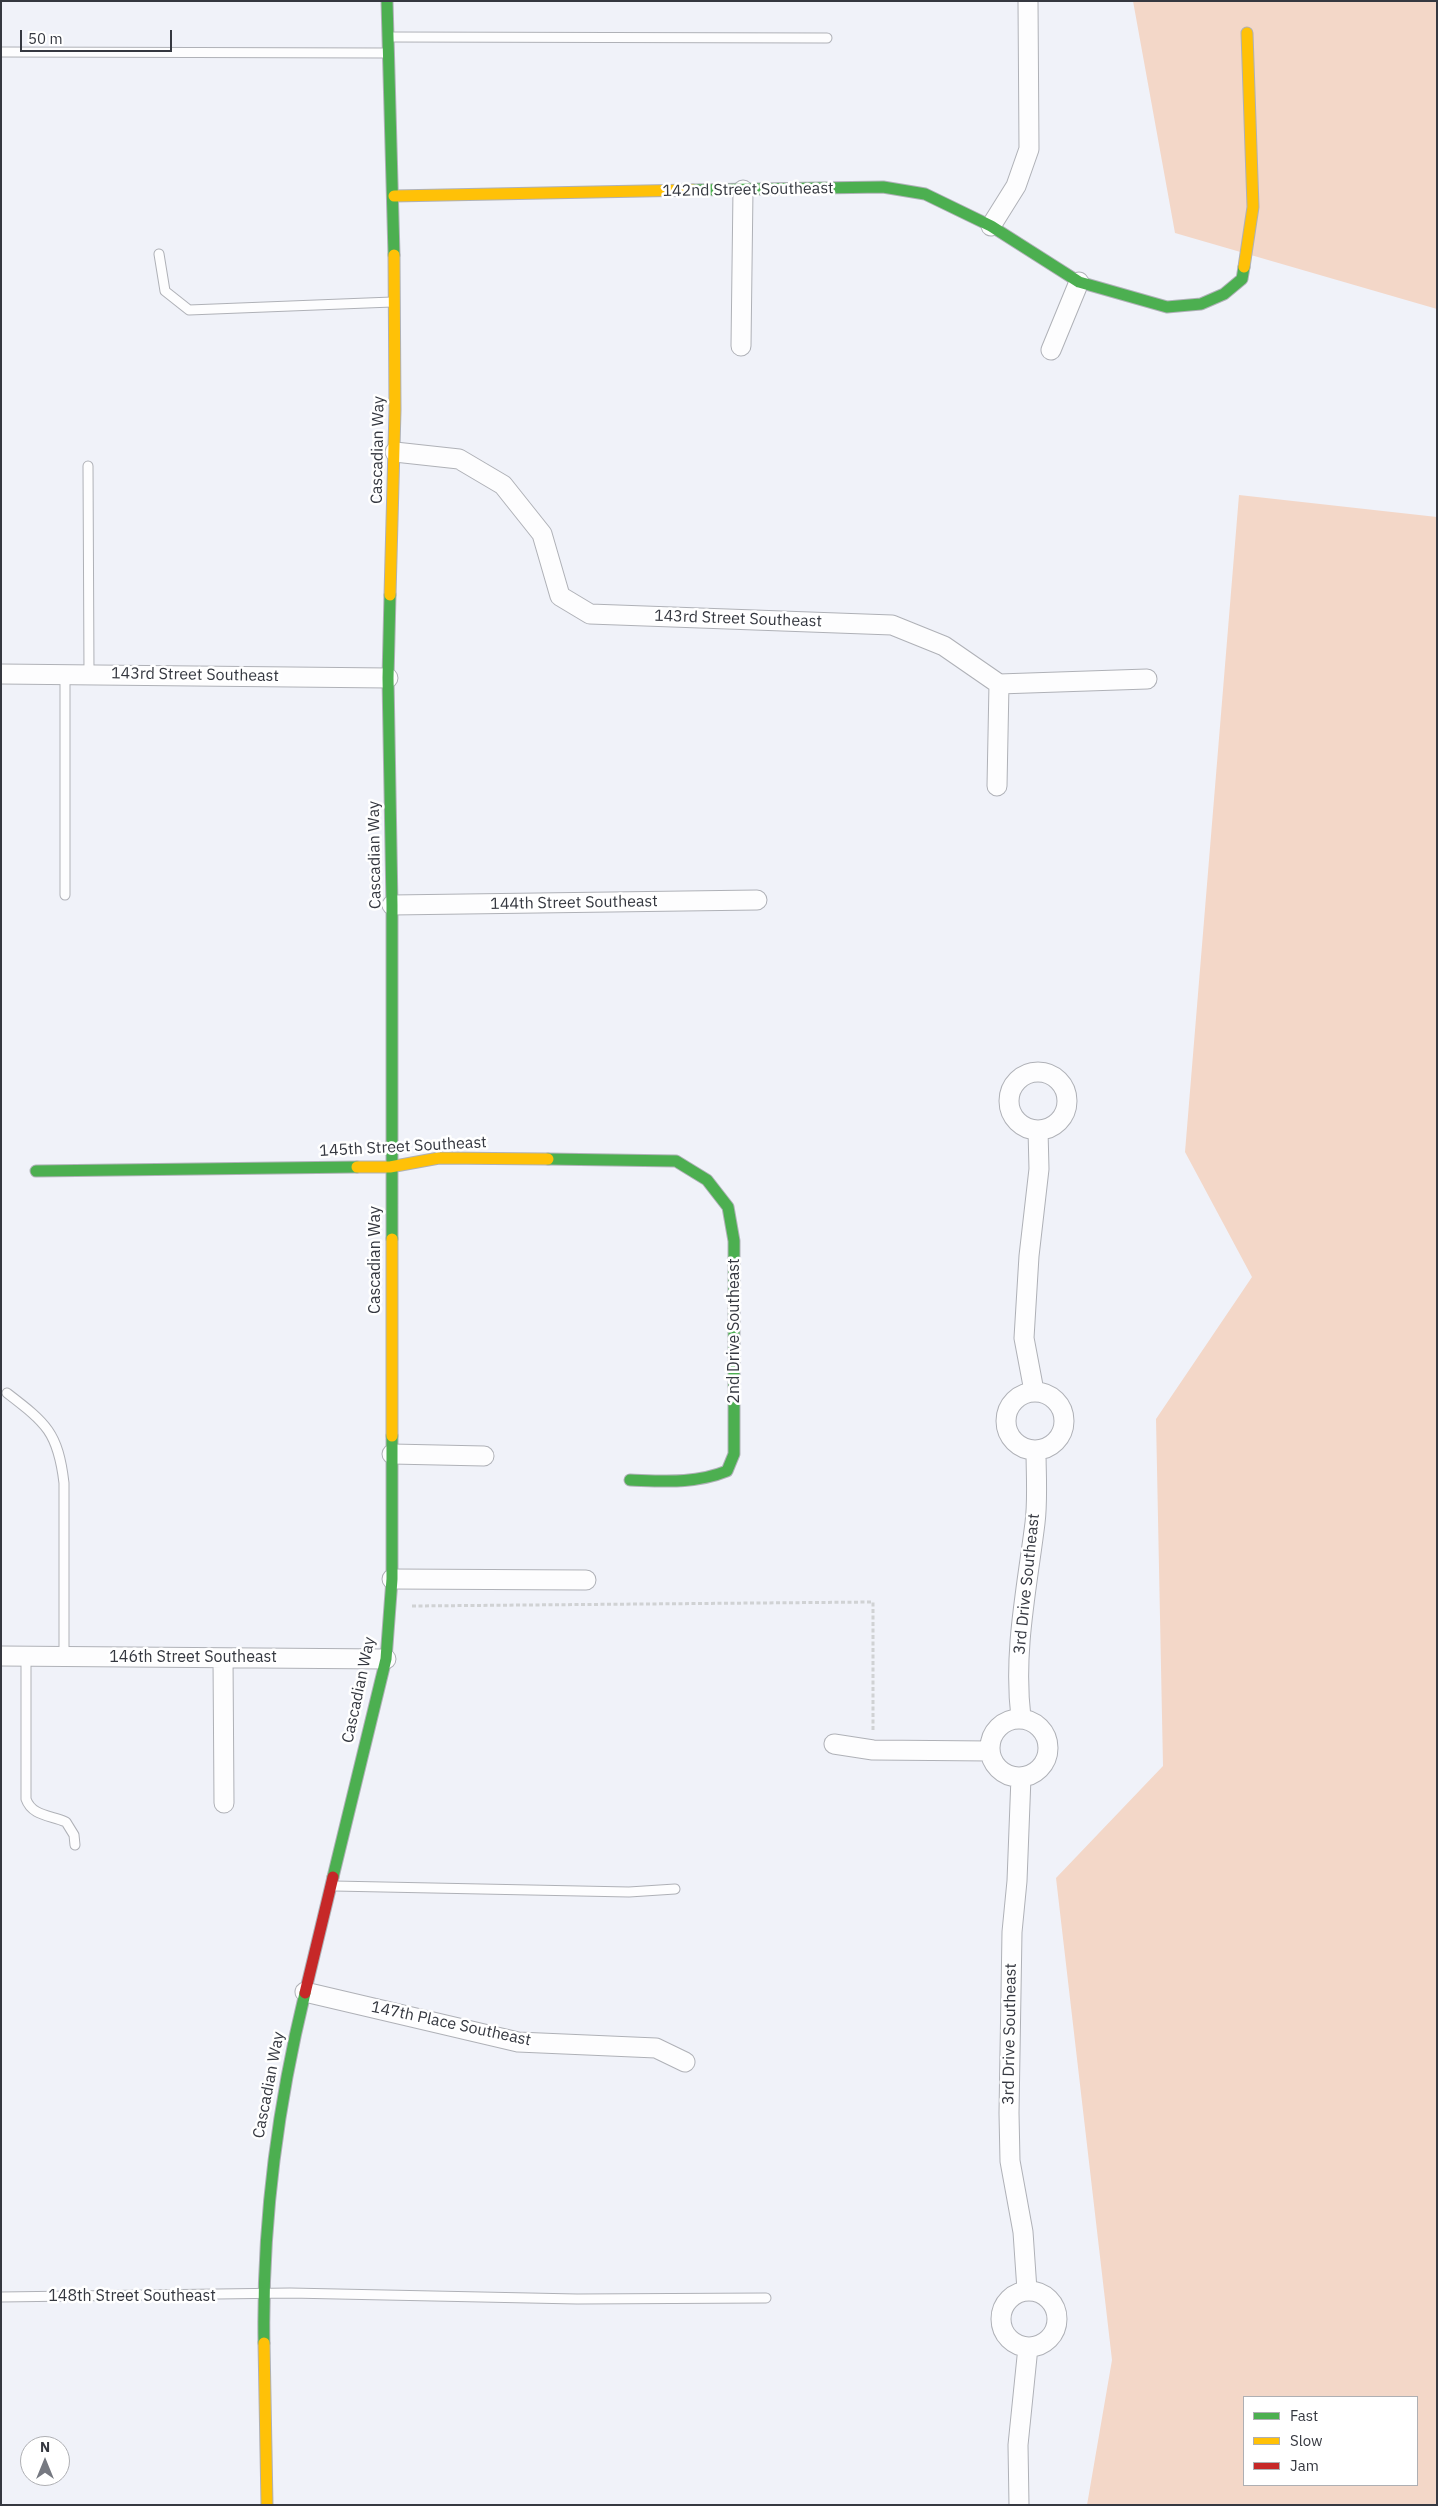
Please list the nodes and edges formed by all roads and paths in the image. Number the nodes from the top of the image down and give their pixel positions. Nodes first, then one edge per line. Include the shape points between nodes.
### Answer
1 (387, 1) edge
2 (1028, 1) edge
3 (1247, 33) dead end
4 (387, 37) junction
5 (827, 38) dead end
6 (1, 52) edge
7 (388, 53) junction
8 (743, 190) junction
9 (394, 196) junction
10 (991, 226) junction
11 (159, 254) dead end
12 (1079, 282) junction
13 (394, 302) junction
14 (741, 346) dead end
15 (1051, 350) dead end
16 (395, 452) junction
17 (88, 466) dead end
18 (65, 673) junction
19 (1, 674) edge
20 (89, 674) junction
21 (388, 678) junction
22 (1147, 679) dead end
23 (999, 684) junction
24 (997, 786) dead end
25 (65, 894) dead end
26 (757, 900) dead end
27 (392, 905) junction
28 (1038, 1130) dead end
29 (390, 1167) junction
30 (36, 1171) dead end
31 (706, 1180) joint
32 (1034, 1391) junction
33 (7, 1393) dead end
34 (1036, 1450) junction
35 (392, 1454) junction
36 (484, 1456) dead end
37 (630, 1480) dead end
38 (392, 1579) junction
39 (586, 1580) dead end
40 (390, 1606) junction
41 (1, 1656) edge
42 (26, 1656) junction
43 (64, 1656) junction
44 (223, 1658) junction
45 (386, 1659) junction
46 (1021, 1718) junction
47 (834, 1744) dead end
48 (873, 1750) junction
49 (990, 1751) junction
50 (1021, 1777) junction
51 (224, 1803) dead end
52 (75, 1845) dead end
53 (331, 1886) junction
54 (676, 1889) dead end
55 (305, 1992) junction
56 (685, 2062) dead end
57 (1027, 2290) junction
58 (263, 2295) junction
59 (1, 2297) edge
60 (766, 2298) dead end
61 (1028, 2347) junction
62 (267, 2505) edge
63 (1019, 2505) edge

1 - 4 street, Cascadian Way
2 - 10 street via 1029,149 1016,186
3 - 12 street, 142nd Street Southeast via 1252,208 1242,279 1224,294 1201,304 1167,307
4 - 5 lane
4 - 7 street, Cascadian Way
6 - 7 lane
7 - 9 street, Cascadian Way
8 - 9 street, 142nd Street Southeast
8 - 10 street, 142nd Street Southeast via 882,187 925,194
8 - 14 street
9 - 13 street, Cascadian Way
10 - 12 street, 142nd Street Southeast
11 - 13 lane via 165,291 189,310
12 - 15 street
13 - 16 street, Cascadian Way
16 - 21 street, Cascadian Way
16 - 23 street, 143rd Street Southeast via 459,460 503,485 542,534 560,596 590,614 892,625 944,646
17 - 20 lane
18 - 19 street, 143rd Street Southeast
18 - 20 street, 143rd Street Southeast
18 - 25 lane
20 - 21 street, 143rd Street Southeast
21 - 27 street, Cascadian Way
22 - 23 street
23 - 24 street
26 - 27 street, 144th Street Southeast
27 - 29 street, Cascadian Way
28 - 32 street via 1039,1169 1024,1329
29 - 30 street, 145th Street Southeast
29 - 31 street, 145th Street Southeast via 439,1158 676,1161
29 - 35 street, Cascadian Way
31 - 37 street, 2nd Drive Southeast via 728,1207 734,1241 734,1454 727,1471 711,1478 694,1481
32 - 34 street via 1053,1399 1063,1416 1060,1435 1054,1443
32 - 34 street via 1011,1405 1006,1422 1019,1445
33 - 43 lane via 40,1419 53,1436 61,1459 64,1483
34 - 46 street, 3rd Drive Southeast via 1036,1521 1019,1652
35 - 36 street
35 - 38 street, Cascadian Way
38 - 39 street
38 - 40 street, Cascadian Way
40 - 45 street, Cascadian Way
40 - 48 path via 873,1602
41 - 42 street, 146th Street Southeast
42 - 43 street, 146th Street Southeast
42 - 52 lane via 26,1799 29,1807 43,1816 66,1822 74,1835
43 - 44 street, 146th Street Southeast
44 - 45 street, 146th Street Southeast
44 - 51 street
45 - 53 street, Cascadian Way
46 - 49 street via 1003,1725 996,1732
46 - 50 street via 1045,1734 1048,1754 1039,1770
47 - 48 street
48 - 49 street
49 - 50 street via 997,1767
50 - 57 street, 3rd Drive Southeast via 1012,1932 1009,2113 1010,2161 1023,2232
53 - 54 lane via 629,1892
53 - 55 street, Cascadian Way
55 - 56 street, 147th Place Southeast via 518,2042 656,2048
55 - 58 street, Cascadian Way via 272,2161
57 - 61 street via 1018,2292 1004,2305 1001,2323 1010,2340
57 - 61 street via 1036,2291 1052,2301 1058,2319 1057,2328 1046,2342
58 - 59 lane, 148th Street Southeast
58 - 60 lane, 148th Street Southeast
58 - 62 street, Cascadian Way
61 - 63 street via 1018,2445

